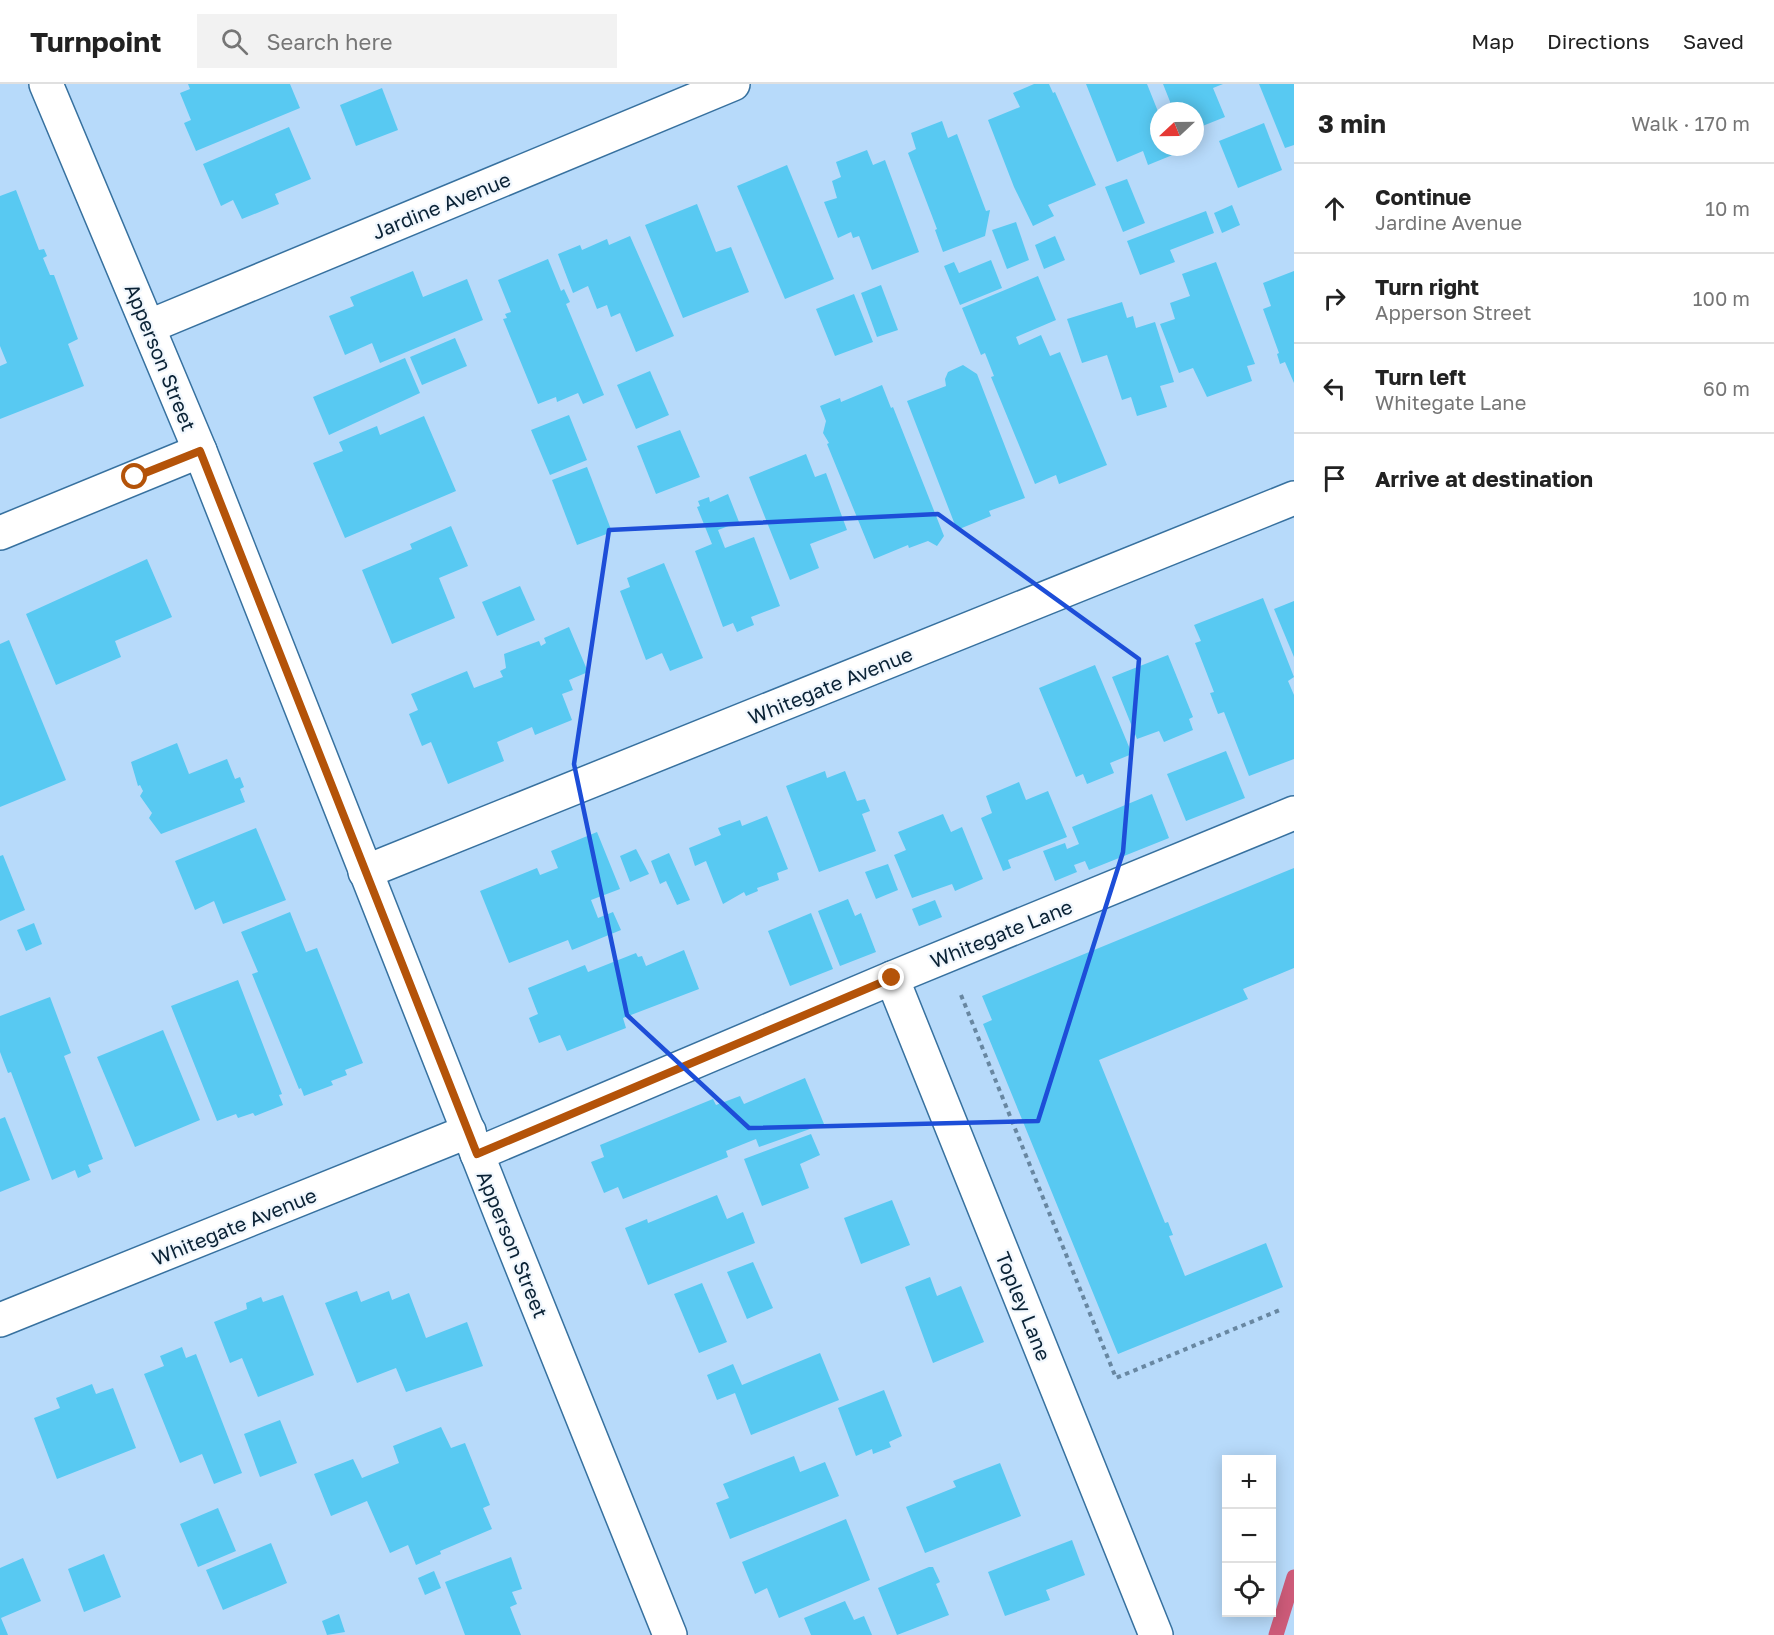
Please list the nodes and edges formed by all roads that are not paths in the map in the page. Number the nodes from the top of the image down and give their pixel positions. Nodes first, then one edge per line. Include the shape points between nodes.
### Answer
1 (46, 84) edge
2 (733, 84) edge
3 (150, 326) junction
4 (200, 451) junction
5 (1294, 498) edge
6 (0, 532) edge
7 (1294, 813) edge
8 (365, 872) junction
9 (892, 978) junction
10 (473, 1143) junction
11 (0, 1320) edge
12 (670, 1635) edge
13 (1156, 1635) edge

1 - 3 street, Apperson Street
2 - 3 street, Jardine Avenue
3 - 4 street, Apperson Street
4 - 6 street
4 - 8 street, Apperson Street
5 - 8 street, Whitegate Avenue
7 - 9 street, Whitegate Lane
8 - 10 street, Apperson Street
9 - 10 street, Whitegate Lane
9 - 13 street, Topley Lane
10 - 11 street, Whitegate Avenue
10 - 12 street, Apperson Street

